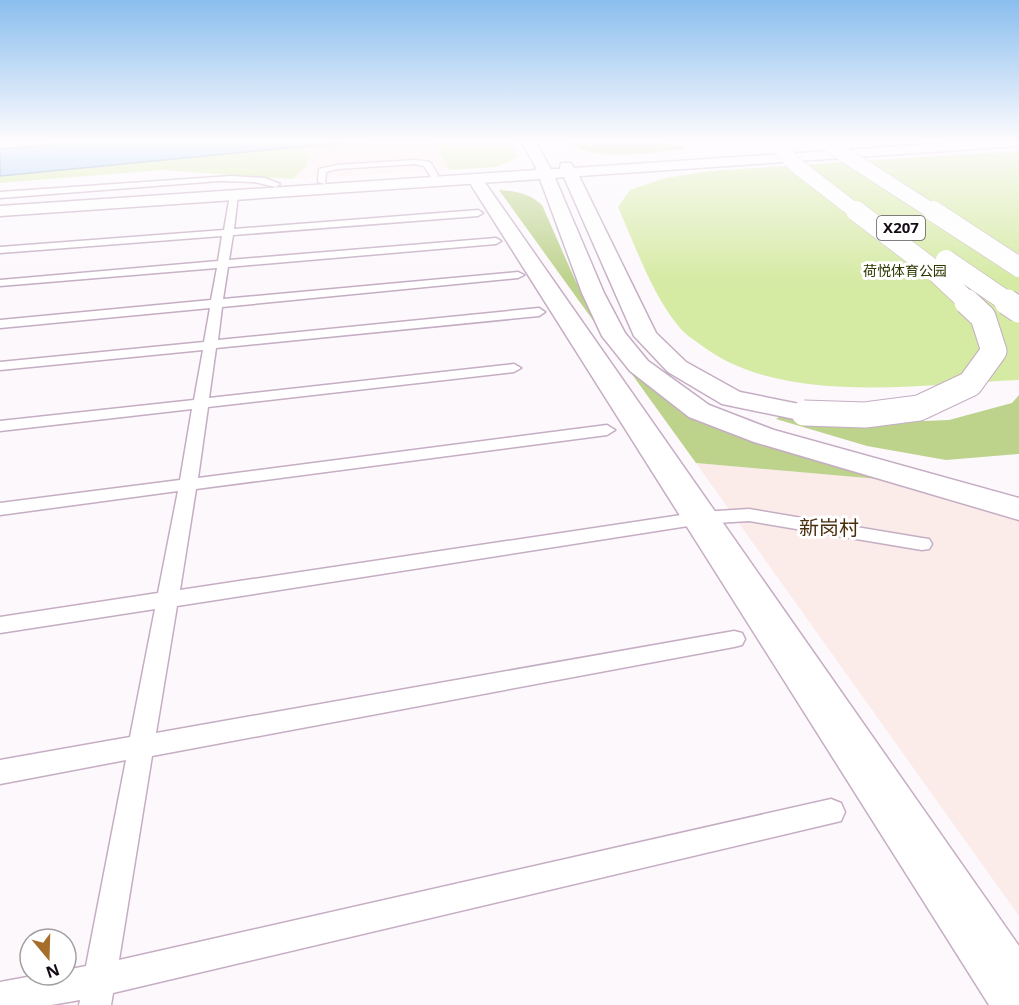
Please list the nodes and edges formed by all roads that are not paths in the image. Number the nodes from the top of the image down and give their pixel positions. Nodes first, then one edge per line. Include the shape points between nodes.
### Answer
1 (64, 189) edge
2 (205, 189) edge
3 (496, 189) edge
4 (563, 189) edge
5 (568, 189) edge
6 (827, 189) edge
7 (849, 189) edge
8 (898, 189) edge
9 (915, 189) edge
10 (0, 195) edge
11 (234, 195) junction
12 (477, 196) junction
13 (0, 203) edge
14 (0, 211) edge
15 (229, 232) junction
16 (496, 241) dead end
17 (0, 250) edge
18 (1019, 251) edge
19 (224, 265) junction
20 (1019, 267) edge
21 (518, 275) dead end
22 (0, 283) edge
23 (217, 304) junction
24 (1019, 310) edge
25 (539, 312) dead end
26 (0, 324) edge
27 (210, 345) junction
28 (0, 366) edge
29 (514, 368) dead end
30 (201, 404) junction
31 (0, 426) edge
32 (607, 430) dead end
33 (188, 485) junction
34 (0, 509) edge
35 (1019, 509) edge
36 (701, 518) junction
37 (921, 544) dead end
38 (168, 599) junction
39 (0, 625) edge
40 (734, 639) dead end
41 (141, 746) junction
42 (0, 772) edge
43 (831, 812) dead end
44 (98, 992) edge
45 (0, 998) edge
46 (1019, 998) edge

1 - 10 lane
2 - 13 main road
3 - 12 main road
4 - 35 main road via 593,293 614,336 639,366 699,411 764,436
5 - 6 main road, bridge via 646,336 677,367 732,398 804,413 865,414 919,408 970,384 994,351 983,317 935,271
7 - 24 main road, X207, bridge
8 - 20 main road, X207, bridge
9 - 18 main road
11 - 12 main road
11 - 14 main road
11 - 15 lane
12 - 15 lane
12 - 36 main road
15 - 17 lane
15 - 19 lane
16 - 19 lane
19 - 22 lane
19 - 23 lane
21 - 23 lane
23 - 26 lane
23 - 27 lane
25 - 27 lane
27 - 28 lane
27 - 30 lane
29 - 30 lane
30 - 31 lane
30 - 33 lane
32 - 33 lane
33 - 34 lane
33 - 38 lane
36 - 37 lane via 749,515
36 - 38 lane
36 - 46 main road
38 - 39 lane
38 - 41 lane
40 - 41 lane
41 - 42 lane
41 - 44 lane
43 - 44 lane
44 - 45 lane

